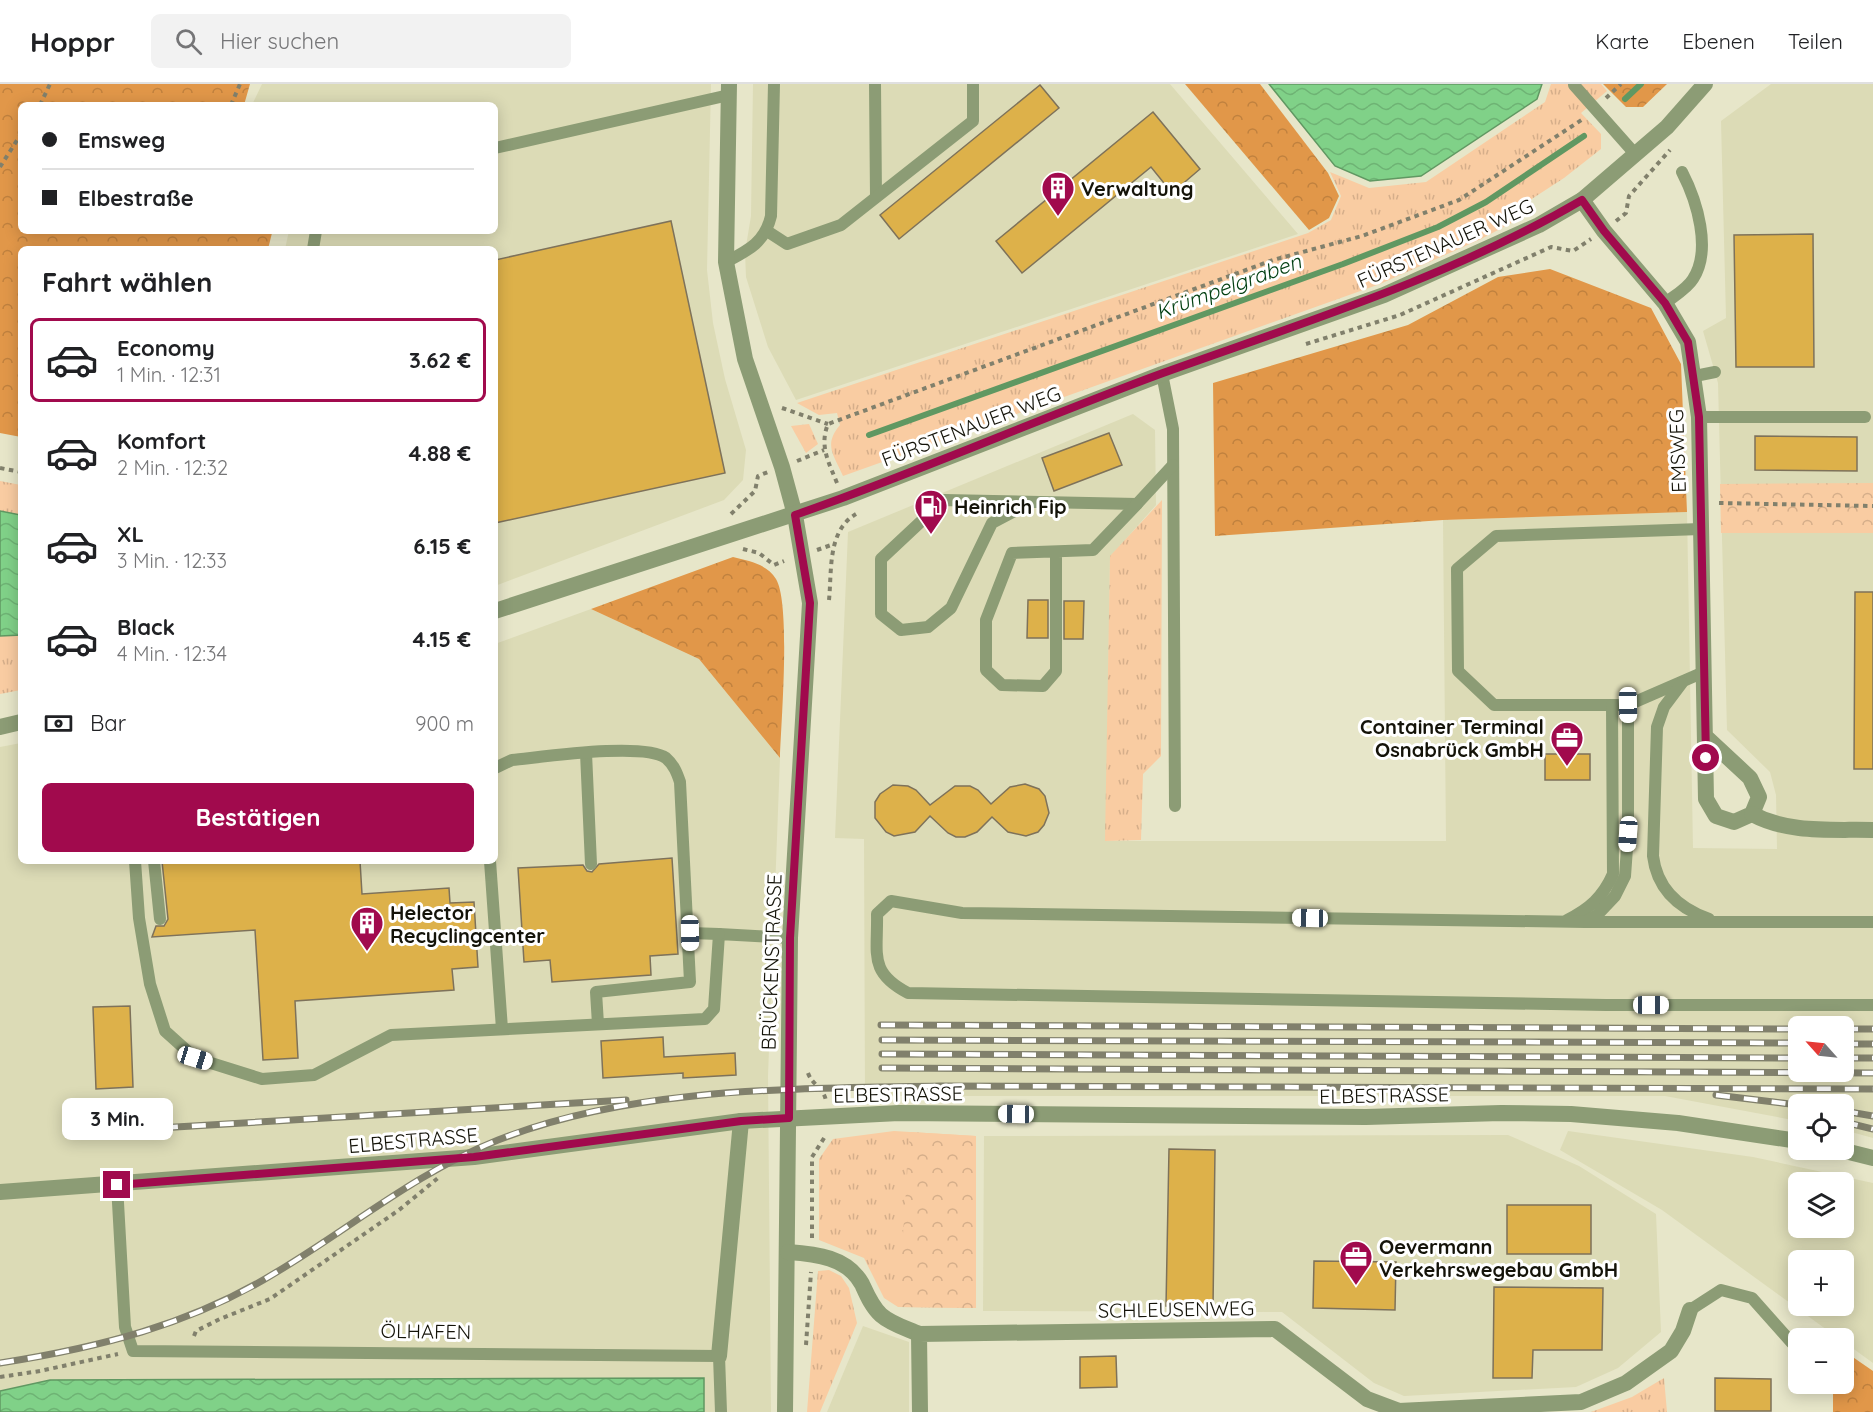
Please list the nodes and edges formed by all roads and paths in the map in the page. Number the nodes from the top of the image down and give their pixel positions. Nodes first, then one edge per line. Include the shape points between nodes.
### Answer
1 (50, 84) edge
2 (240, 84) edge
3 (774, 84) edge
4 (875, 84) edge
5 (972, 84) edge
6 (1706, 84) edge
7 (1574, 85) edge
8 (729, 90) edge
9 (42, 102) edge
10 (232, 102) edge
11 (1595, 109) junction
12 (18, 139) edge
13 (1676, 144) dead end
14 (498, 147) edge
15 (1636, 155) junction
16 (0, 167) edge
17 (1682, 172) dead end
18 (876, 197) junction
19 (1582, 200) junction
20 (767, 231) junction
21 (1604, 231) junction
22 (1551, 247) dead end
23 (726, 262) junction
24 (1665, 303) junction
25 (1715, 372) dead end
26 (1162, 374) junction
27 (1695, 376) junction
28 (796, 413) dead end
29 (1699, 417) junction
30 (1865, 417) dead end
31 (828, 424) junction
32 (824, 450) dead end
33 (1173, 465) junction
34 (0, 468) edge
35 (18, 471) edge
36 (1700, 503) junction
37 (1028, 504) junction
38 (1137, 504) junction
39 (1873, 506) edge
40 (795, 515) junction
41 (850, 518) dead end
42 (1701, 529) junction
43 (744, 550) dead end
44 (1056, 552) junction
45 (774, 564) dead end
46 (829, 603) dead end
47 (498, 611) edge
48 (1704, 672) junction
49 (1683, 681) junction
50 (1612, 705) junction
51 (1628, 705) junction
52 (18, 723) edge
53 (0, 727) edge
54 (1706, 737) junction
55 (586, 753) junction
56 (498, 767) edge
57 (1175, 806) dead end
58 (1752, 814) junction
59 (1873, 830) edge
60 (135, 864) edge
61 (154, 864) edge
62 (490, 864) edge
63 (591, 864) dead end
64 (160, 919) dead end
65 (1565, 921) junction
66 (1585, 922) junction
67 (1728, 922) junction
68 (1873, 922) edge
69 (690, 933) junction
70 (719, 934) junction
71 (790, 938) junction
72 (1873, 1005) edge
73 (598, 1024) junction
74 (502, 1029) junction
75 (804, 1064) dead end
76 (826, 1116) junction
77 (789, 1118) junction
78 (741, 1121) junction
79 (1788, 1140) edge
80 (1854, 1153) edge
81 (1873, 1158) edge
82 (443, 1174) dead end
83 (117, 1185) junction
84 (0, 1192) edge
85 (788, 1252) junction
86 (812, 1253) junction
87 (1690, 1310) joint
88 (920, 1334) junction
89 (1788, 1338) edge
90 (805, 1348) dead end
91 (187, 1350) junction
92 (133, 1351) junction
93 (719, 1356) junction
94 (0, 1377) edge
95 (721, 1412) edge
96 (785, 1412) edge
97 (920, 1412) edge

1 - 9 path
2 - 10 path
3 - 20 lane via 771,216
4 - 18 lane
5 - 18 lane via 973,121
6 - 15 street, FÜRSTENAUER WEG
7 - 11 lane
8 - 14 lane
8 - 23 street
11 - 15 lane
11 - 31 path via 1459,200 1362,236 1274,260
12 - 16 path
13 - 21 path via 1629,196 1626,213
15 - 19 street, FÜRSTENAUER WEG
17 - 24 lane via 1694,195 1700,220 1701,264 1692,281
18 - 20 lane via 841,225 787,244
19 - 21 street, EMSWEG
19 - 26 street, FÜRSTENAUER WEG via 1539,225 1384,295
20 - 23 lane via 759,243
21 - 22 path via 1573,251
21 - 24 street, EMSWEG
23 - 40 street via 745,359
24 - 27 street, EMSWEG via 1688,342
25 - 27 lane
26 - 33 lane via 1173,429
26 - 40 street, FÜRSTENAUER WEG
27 - 29 street, EMSWEG
28 - 31 path
29 - 30 lane
29 - 36 street, EMSWEG
31 - 32 path
33 - 38 lane
33 - 57 lane
34 - 35 path
36 - 39 path
36 - 42 street, EMSWEG
37 - 37 lane via 944,500 881,559 881,614 901,630 928,627 951,608 992,523
37 - 38 lane
38 - 44 lane via 1093,550
40 - 47 street, FÜRSTENAUER WEG
40 - 71 street, BRÜCKENSTRASSE via 810,603
41 - 46 path via 840,528 834,544
42 - 48 street, EMSWEG
42 - 50 lane via 1496,536 1457,569 1458,671 1494,705
43 - 45 path via 759,553
44 - 44 lane via 1056,671 1043,686 1002,685 986,670 986,620 1012,553
48 - 49 lane
48 - 54 street, EMSWEG
49 - 51 lane
49 - 67 lane via 1664,707 1657,727 1655,873 1680,905 1698,915
50 - 51 lane
50 - 65 lane via 1613,874 1605,891 1587,910
51 - 66 lane via 1625,876 1615,896
52 - 53 street
54 - 58 street via 1750,778 1759,797
54 - 58 street, EMSWEG via 1706,799 1716,816 1734,822
55 - 56 lane via 512,760
55 - 63 lane
55 - 69 lane via 650,752 675,767 680,782
58 - 59 street via 1772,825
60 - 74 lane via 150,984 165,1031 195,1058 262,1079 314,1075 391,1035
61 - 64 lane
62 - 74 lane
65 - 66 lane
65 - 72 lane via 962,913 891,901 877,914 878,968 888,983 908,993 1606,1005
66 - 67 lane
67 - 68 lane
69 - 70 lane
69 - 73 lane via 690,982 596,992
70 - 71 lane
70 - 73 lane via 714,1009 705,1018
71 - 77 street, BRÜCKENSTRASSE
73 - 74 lane
75 - 76 path via 811,1082 826,1098
76 - 77 street, ELBESTRASSE
76 - 79 street, ELBESTRASSE via 899,1113 1366,1118 1571,1114 1678,1123
76 - 86 path via 826,1135 812,1156
77 - 78 street, ELBESTRASSE
77 - 85 street, BRÜCKENSTRASSE
78 - 83 street, ELBESTRASSE via 474,1157
78 - 93 street
80 - 81 street
82 - 91 path via 390,1217 270,1299 196,1331
83 - 84 street, ELBESTRASSE
83 - 92 lane via 125,1327
85 - 86 street, SCHLEUSENWEG
85 - 96 street, BRÜCKENSTRASSE
86 - 88 street, SCHLEUSENWEG via 847,1266 882,1316
86 - 90 path
87 - 88 street, SCHLEUSENWEG via 1671,1351 1626,1383 1581,1402 1399,1411 1367,1399 1275,1329
87 - 89 lane via 1721,1290 1752,1298
88 - 97 street
91 - 92 lane, ÖLHAFEN
91 - 93 lane, ÖLHAFEN
92 - 94 path
93 - 95 lane

